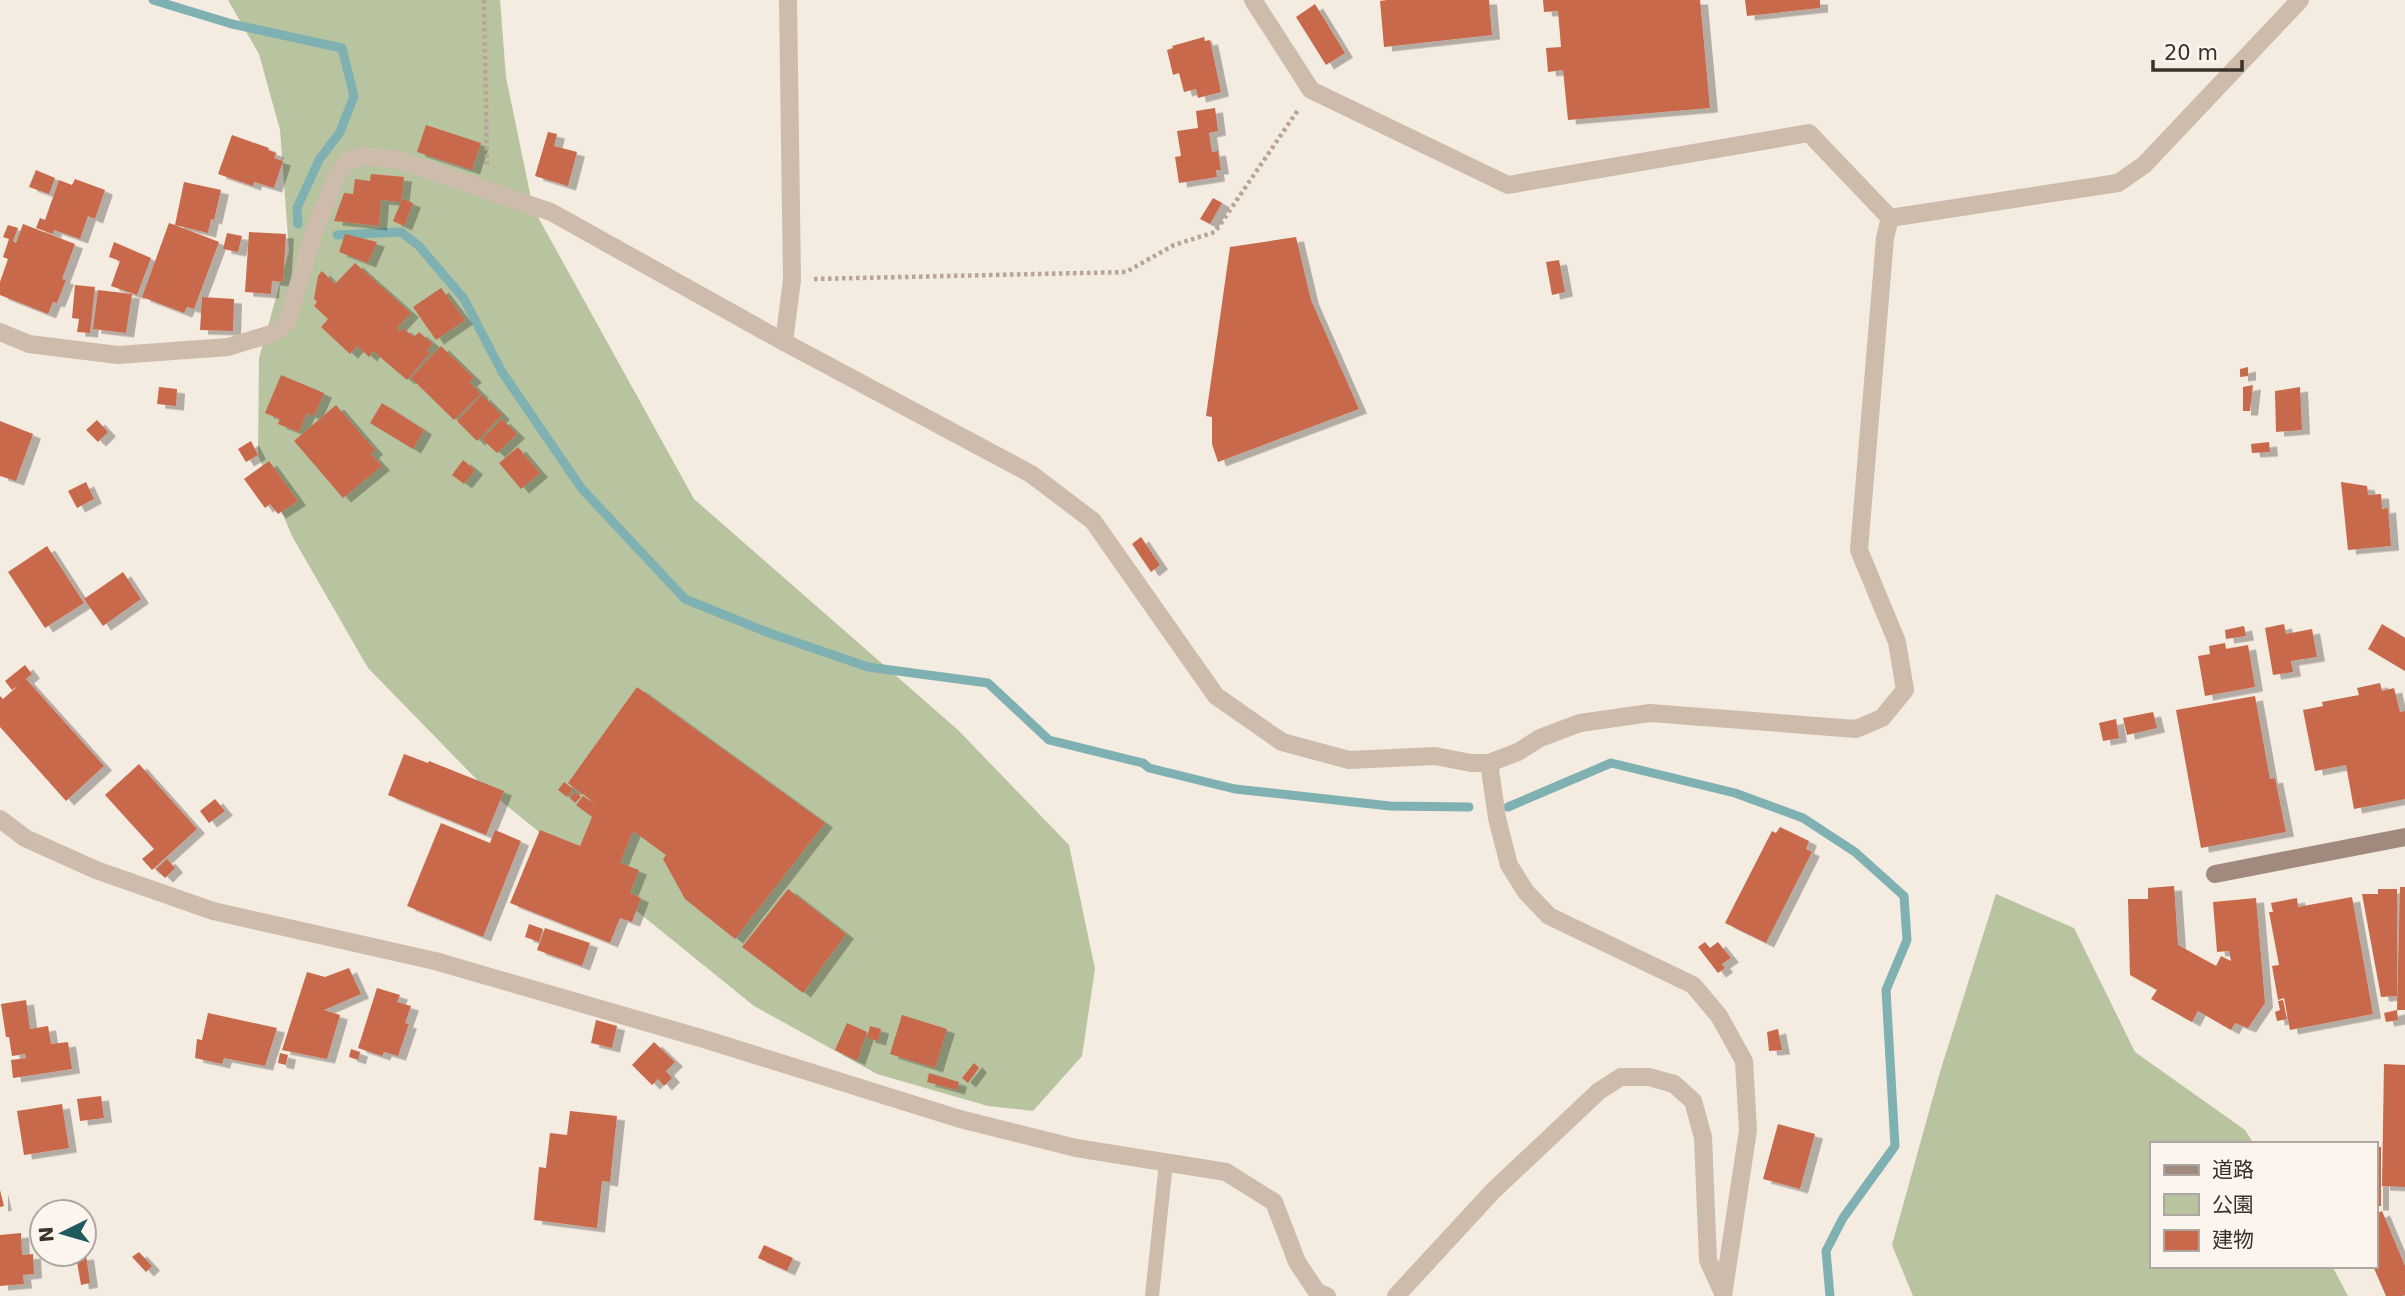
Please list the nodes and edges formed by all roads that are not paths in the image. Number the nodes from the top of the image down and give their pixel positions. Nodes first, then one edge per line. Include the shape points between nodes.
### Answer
1 (788, 0) edge
2 (1253, 0) edge
3 (2300, 0) edge
4 (1890, 218) junction
5 (0, 332) edge
6 (784, 342) junction
7 (1489, 763) junction
8 (0, 819) edge
9 (2405, 837) edge
10 (2215, 874) dead end
11 (1166, 1163) junction
12 (1723, 1293) edge
13 (1152, 1296) edge
14 (1327, 1296) edge
15 (1396, 1296) edge

1 - 6 street via 792,280
2 - 4 street via 1311,90 1508,185 1809,133
3 - 4 street via 2144,165 2118,183
4 - 7 street via 1859,550 1897,642 1905,690 1882,719 1856,729 1650,713 1580,723
5 - 6 street via 29,344 118,355 228,347 277,331 287,322 337,176 347,162 363,156 398,160 551,212
6 - 7 street via 1031,474 1093,521 1216,696 1282,742 1349,760 1435,756
7 - 12 street via 1509,865 1526,892 1549,916 1693,985 1719,1016 1744,1061 1748,1130
8 - 11 street via 25,838 96,870 213,911 435,961 960,1119 1076,1148
9 - 10 street
11 - 13 lane
11 - 14 street via 1226,1172 1274,1202 1297,1262 1317,1292
12 - 15 street via 1708,1259 1703,1138 1693,1101 1674,1084 1649,1077 1622,1077 1599,1091 1493,1191

